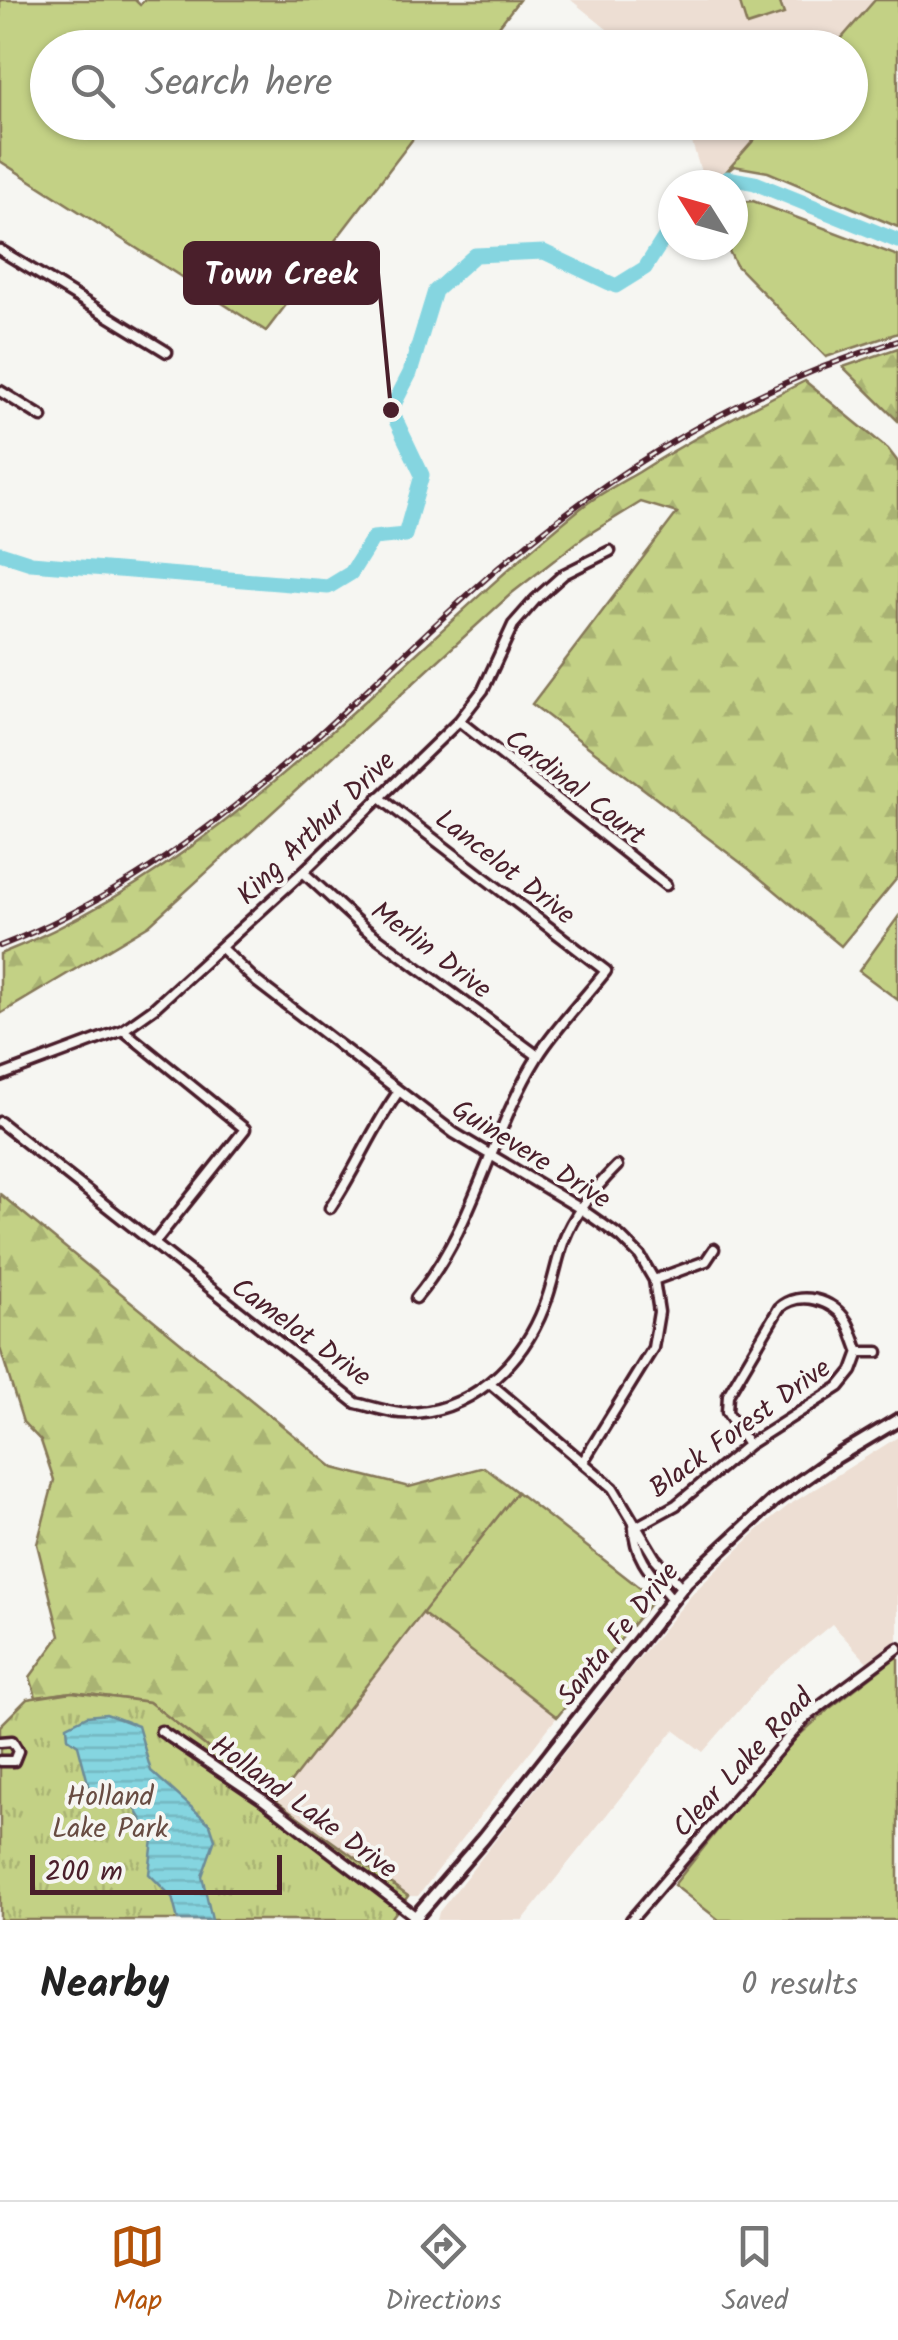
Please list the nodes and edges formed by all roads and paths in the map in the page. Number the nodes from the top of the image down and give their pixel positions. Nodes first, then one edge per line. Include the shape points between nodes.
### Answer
1 (0, 250) edge
2 (167, 352) dead end
3 (0, 391) edge
4 (42, 417) dead end
5 (610, 551) dead end
6 (459, 721) junction
7 (379, 796) junction
8 (303, 872) junction
9 (666, 885) dead end
10 (221, 948) junction
11 (123, 1030) junction
12 (538, 1056) junction
13 (0, 1076) edge
14 (398, 1091) junction
15 (0, 1122) edge
16 (491, 1154) junction
17 (617, 1166) dead end
18 (330, 1208) dead end
19 (581, 1208) junction
20 (154, 1243) junction
21 (714, 1249) dead end
22 (654, 1280) junction
23 (416, 1298) dead end
24 (859, 1352) junction
25 (878, 1352) dead end
26 (491, 1384) junction
27 (898, 1420) edge
28 (748, 1445) junction
29 (584, 1460) junction
30 (634, 1528) junction
31 (681, 1587) junction
32 (670, 1598) junction
33 (898, 1648) edge
34 (162, 1731) dead end
35 (0, 1742) edge
36 (0, 1762) edge
37 (416, 1919) edge
38 (631, 1920) edge

1 - 2 street
3 - 4 street
5 - 6 street, King Arthur Drive via 564,574 513,624 483,690
6 - 7 street, King Arthur Drive
6 - 9 street, Cardinal Court
7 - 8 street, King Arthur Drive
7 - 12 street, Lancelot Drive via 606,971
8 - 10 street, King Arthur Drive
8 - 12 street, Merlin Drive via 364,928
10 - 11 street, King Arthur Drive
10 - 14 street, Guinevere Drive
11 - 13 street, King Arthur Drive
11 - 20 street via 245,1130
12 - 16 street
14 - 16 street, Guinevere Drive
14 - 18 street
15 - 20 street, Camelot Drive
16 - 19 street, Guinevere Drive
16 - 23 street via 451,1250
17 - 19 street, Camelot Drive
19 - 22 street, Guinevere Drive via 621,1236
19 - 26 street, Camelot Drive via 564,1238 544,1308
20 - 26 street, Camelot Drive via 356,1403 400,1413 445,1408
21 - 22 street via 706,1261
22 - 29 street via 659,1312 652,1348
24 - 25 street
24 - 28 street, Black Forest Drive via 838,1386
24 - 28 street via 846,1320 828,1305 790,1298 728,1395 728,1412
26 - 29 street
27 - 31 main road, Santa Fe Drive via 772,1502
28 - 30 street, Black Forest Drive via 676,1505
29 - 30 street via 612,1488
30 - 31 street
30 - 32 street via 643,1563
31 - 32 main road, Santa Fe Drive
32 - 37 main road, Santa Fe Drive
33 - 38 street, Clear Lake Road via 807,1716
34 - 37 street, Holland Lake Drive
35 - 36 street via 12,1742 18,1751 14,1761

